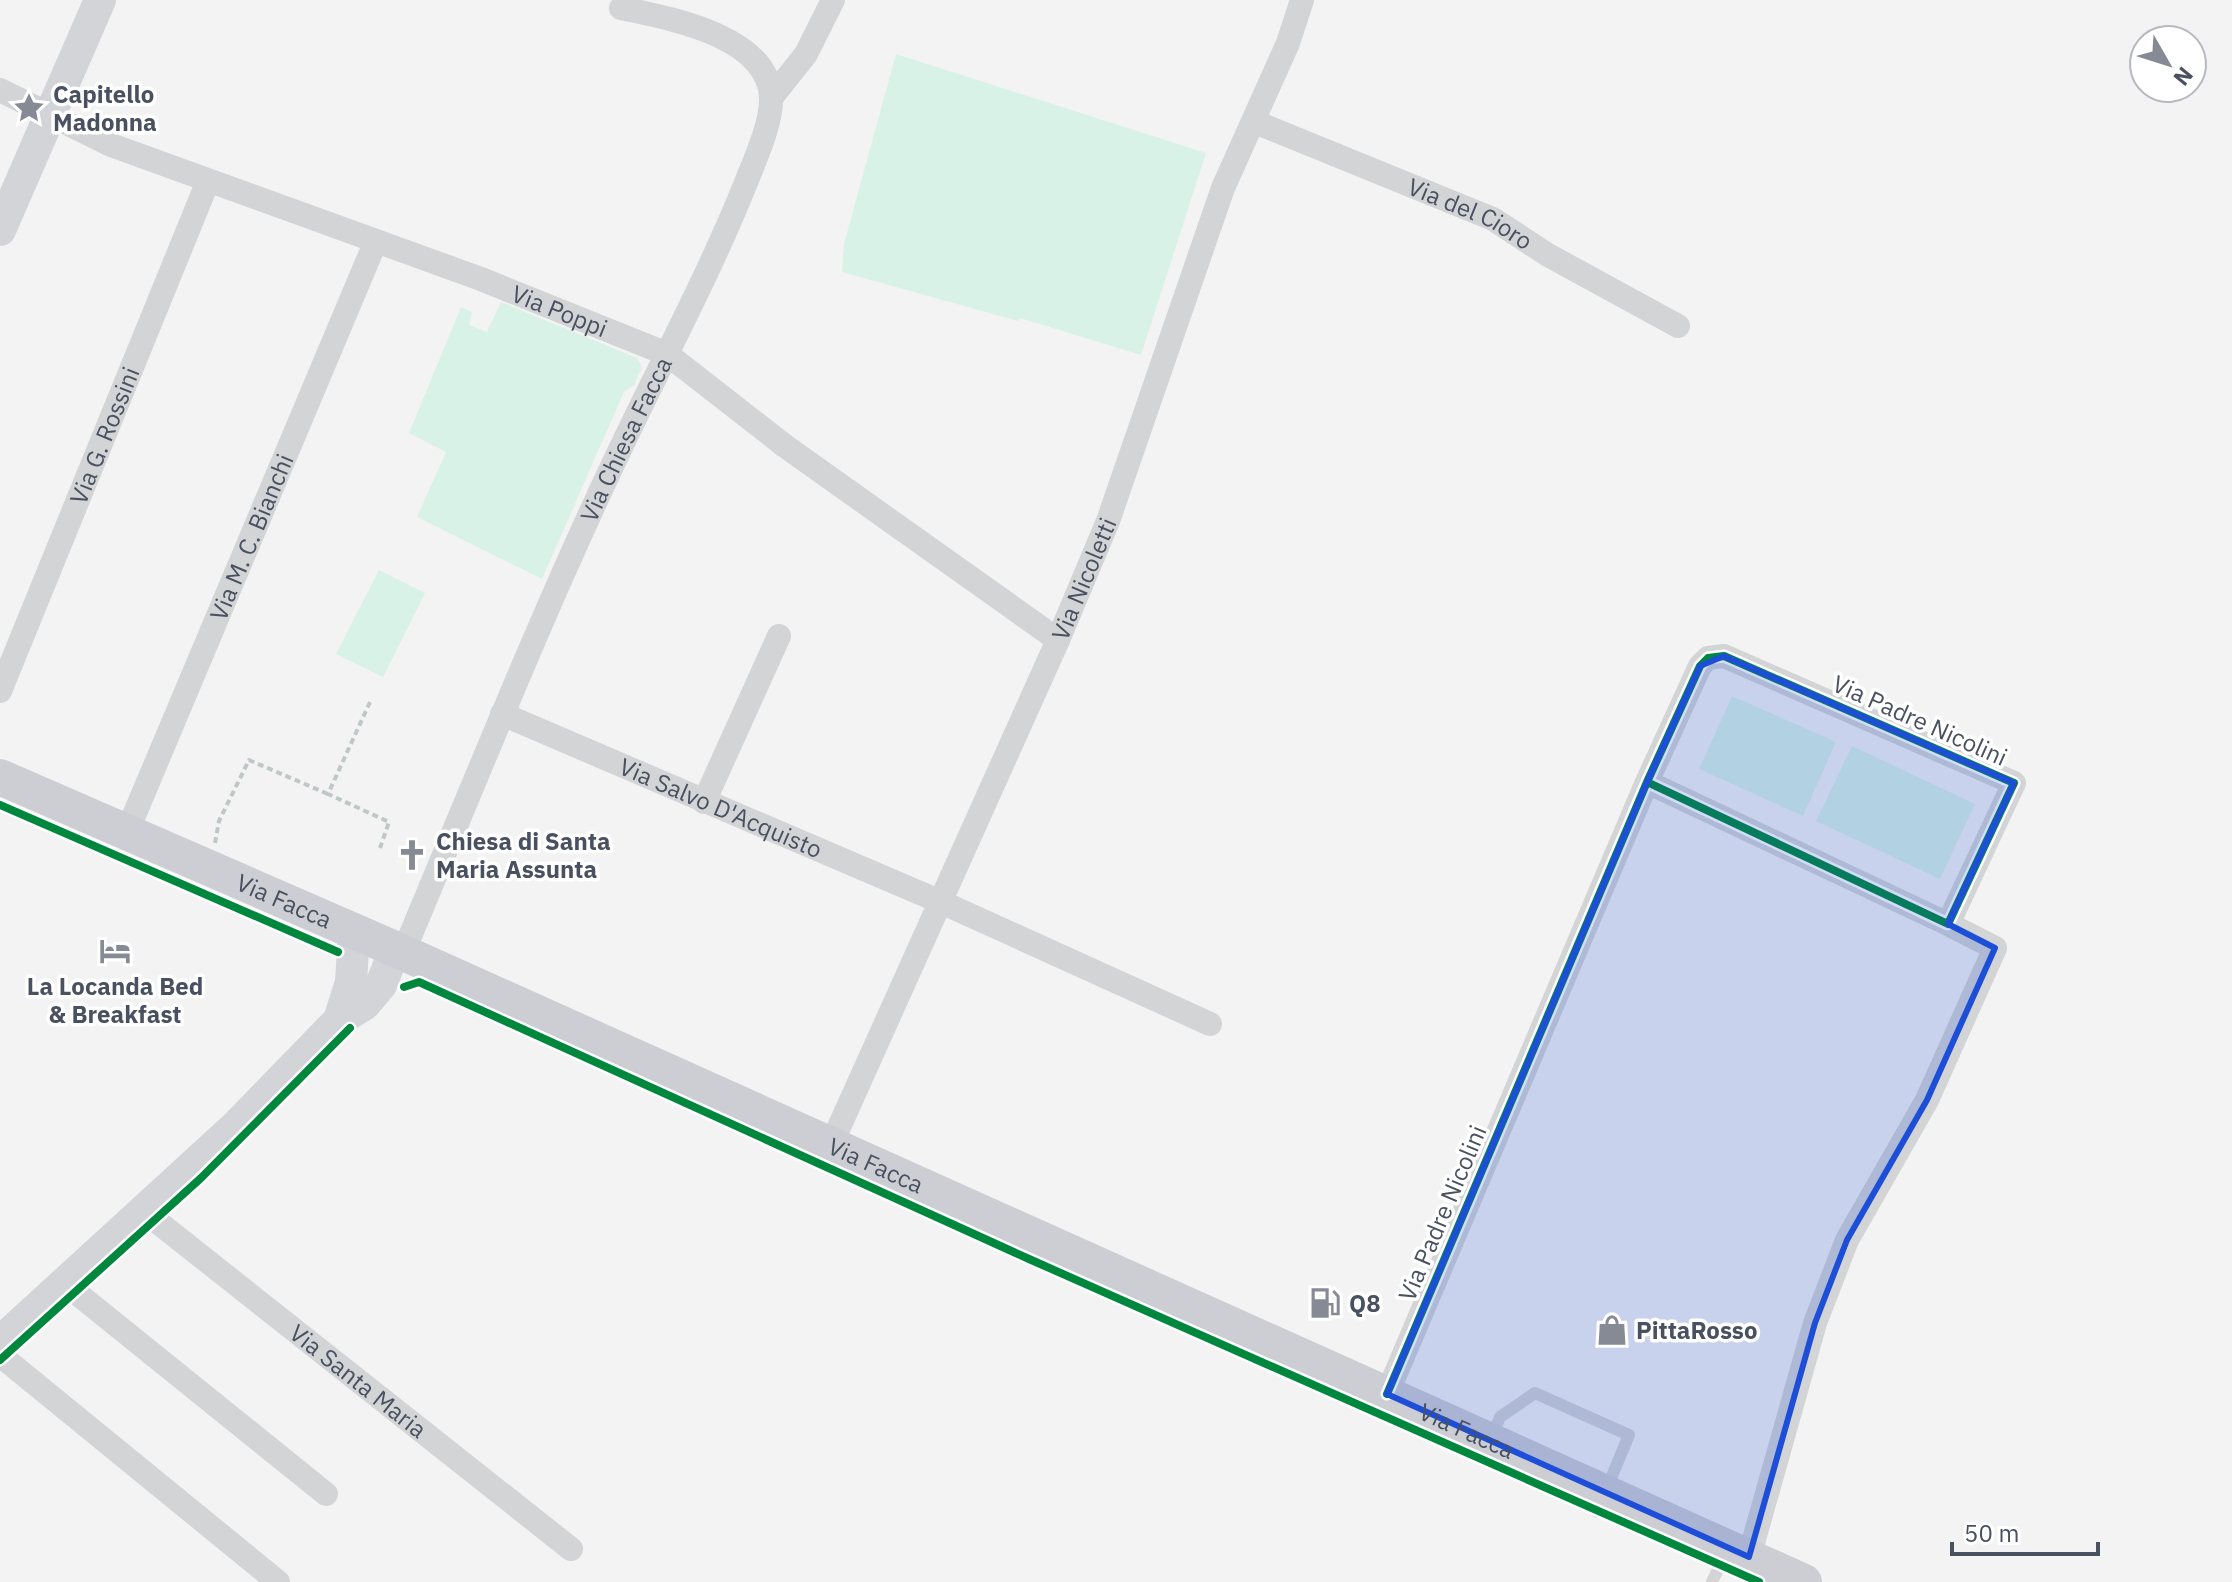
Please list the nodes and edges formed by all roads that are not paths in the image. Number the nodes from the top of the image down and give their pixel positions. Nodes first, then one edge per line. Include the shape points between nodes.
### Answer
1 (100, 0) edge
2 (833, 0) edge
3 (1302, 0) edge
4 (621, 8) dead end
5 (0, 90) edge
6 (771, 98) junction
7 (52, 113) junction
8 (1255, 122) junction
9 (208, 181) junction
10 (0, 230) edge
11 (375, 243) junction
12 (1678, 326) dead end
13 (667, 354) junction
14 (779, 636) dead end
15 (1058, 640) junction
16 (0, 691) edge
17 (502, 714) junction
18 (0, 777) edge
19 (1647, 782) junction
20 (704, 802) junction
21 (127, 832) junction
22 (941, 902) junction
23 (1948, 924) junction
24 (354, 931) junction
25 (399, 951) junction
26 (339, 1020) junction
27 (1210, 1024) dead end
28 (831, 1145) junction
29 (145, 1212) junction
30 (63, 1282) junction
31 (0, 1342) edge
32 (0, 1355) edge
33 (1387, 1394) junction
34 (1490, 1441) junction
35 (326, 1494) dead end
36 (1601, 1501) junction
37 (571, 1549) dead end
38 (1739, 1552) junction
39 (278, 1582) edge
40 (1712, 1582) edge
41 (1804, 1582) edge

1 - 7 main road
2 - 6 street via 806,54
3 - 8 street, Via Nicoletti
4 - 6 street via 684,22 738,46 761,70
5 - 7 street, Via Poppi
6 - 13 street, Via Chiesa Facca via 738,204
7 - 9 street, Via Poppi via 111,145
7 - 10 main road
8 - 12 street, Via del Cioro via 1493,219
8 - 15 street, Via Nicoletti via 1223,188 1108,521
9 - 11 street, Via Poppi
9 - 16 street, Via G. Rossini
11 - 13 street, Via Poppi via 481,279
11 - 21 street, Via M. C. Bianchi
13 - 15 street, Via Poppi via 785,446
13 - 17 street, Via Chiesa Facca
14 - 20 street
15 - 22 street, Via Nicoletti
17 - 20 street, Via Salvo D'Acquisto
17 - 25 street, Via Chiesa Facca
18 - 21 main road, Via Facca
19 - 23 street
19 - 23 street, Via Padre Nicolini via 1700,666 1708,658 1724,656 2014,783
19 - 33 street, Via Padre Nicolini
20 - 22 street, Via Salvo D'Acquisto
21 - 24 main road, Via Facca
22 - 27 street, Via Salvo D'Acquisto
22 - 28 street, Via Nicoletti
23 - 38 street via 1995,948 1927,1100 1847,1240
24 - 25 main road, Via Facca
24 - 26 main road via 351,982
25 - 26 main road via 365,1004
25 - 28 main road, Via Facca
26 - 29 main road
28 - 33 main road, Via Facca
29 - 30 main road
29 - 37 street, Via Santa Maria
30 - 31 main road
30 - 35 street
32 - 39 street
33 - 34 main road, Via Facca
34 - 36 main road, Via Facca
34 - 36 lane via 1500,1417 1535,1393 1629,1435
36 - 38 main road, Via Facca
38 - 40 lane
38 - 41 main road, Via Facca

